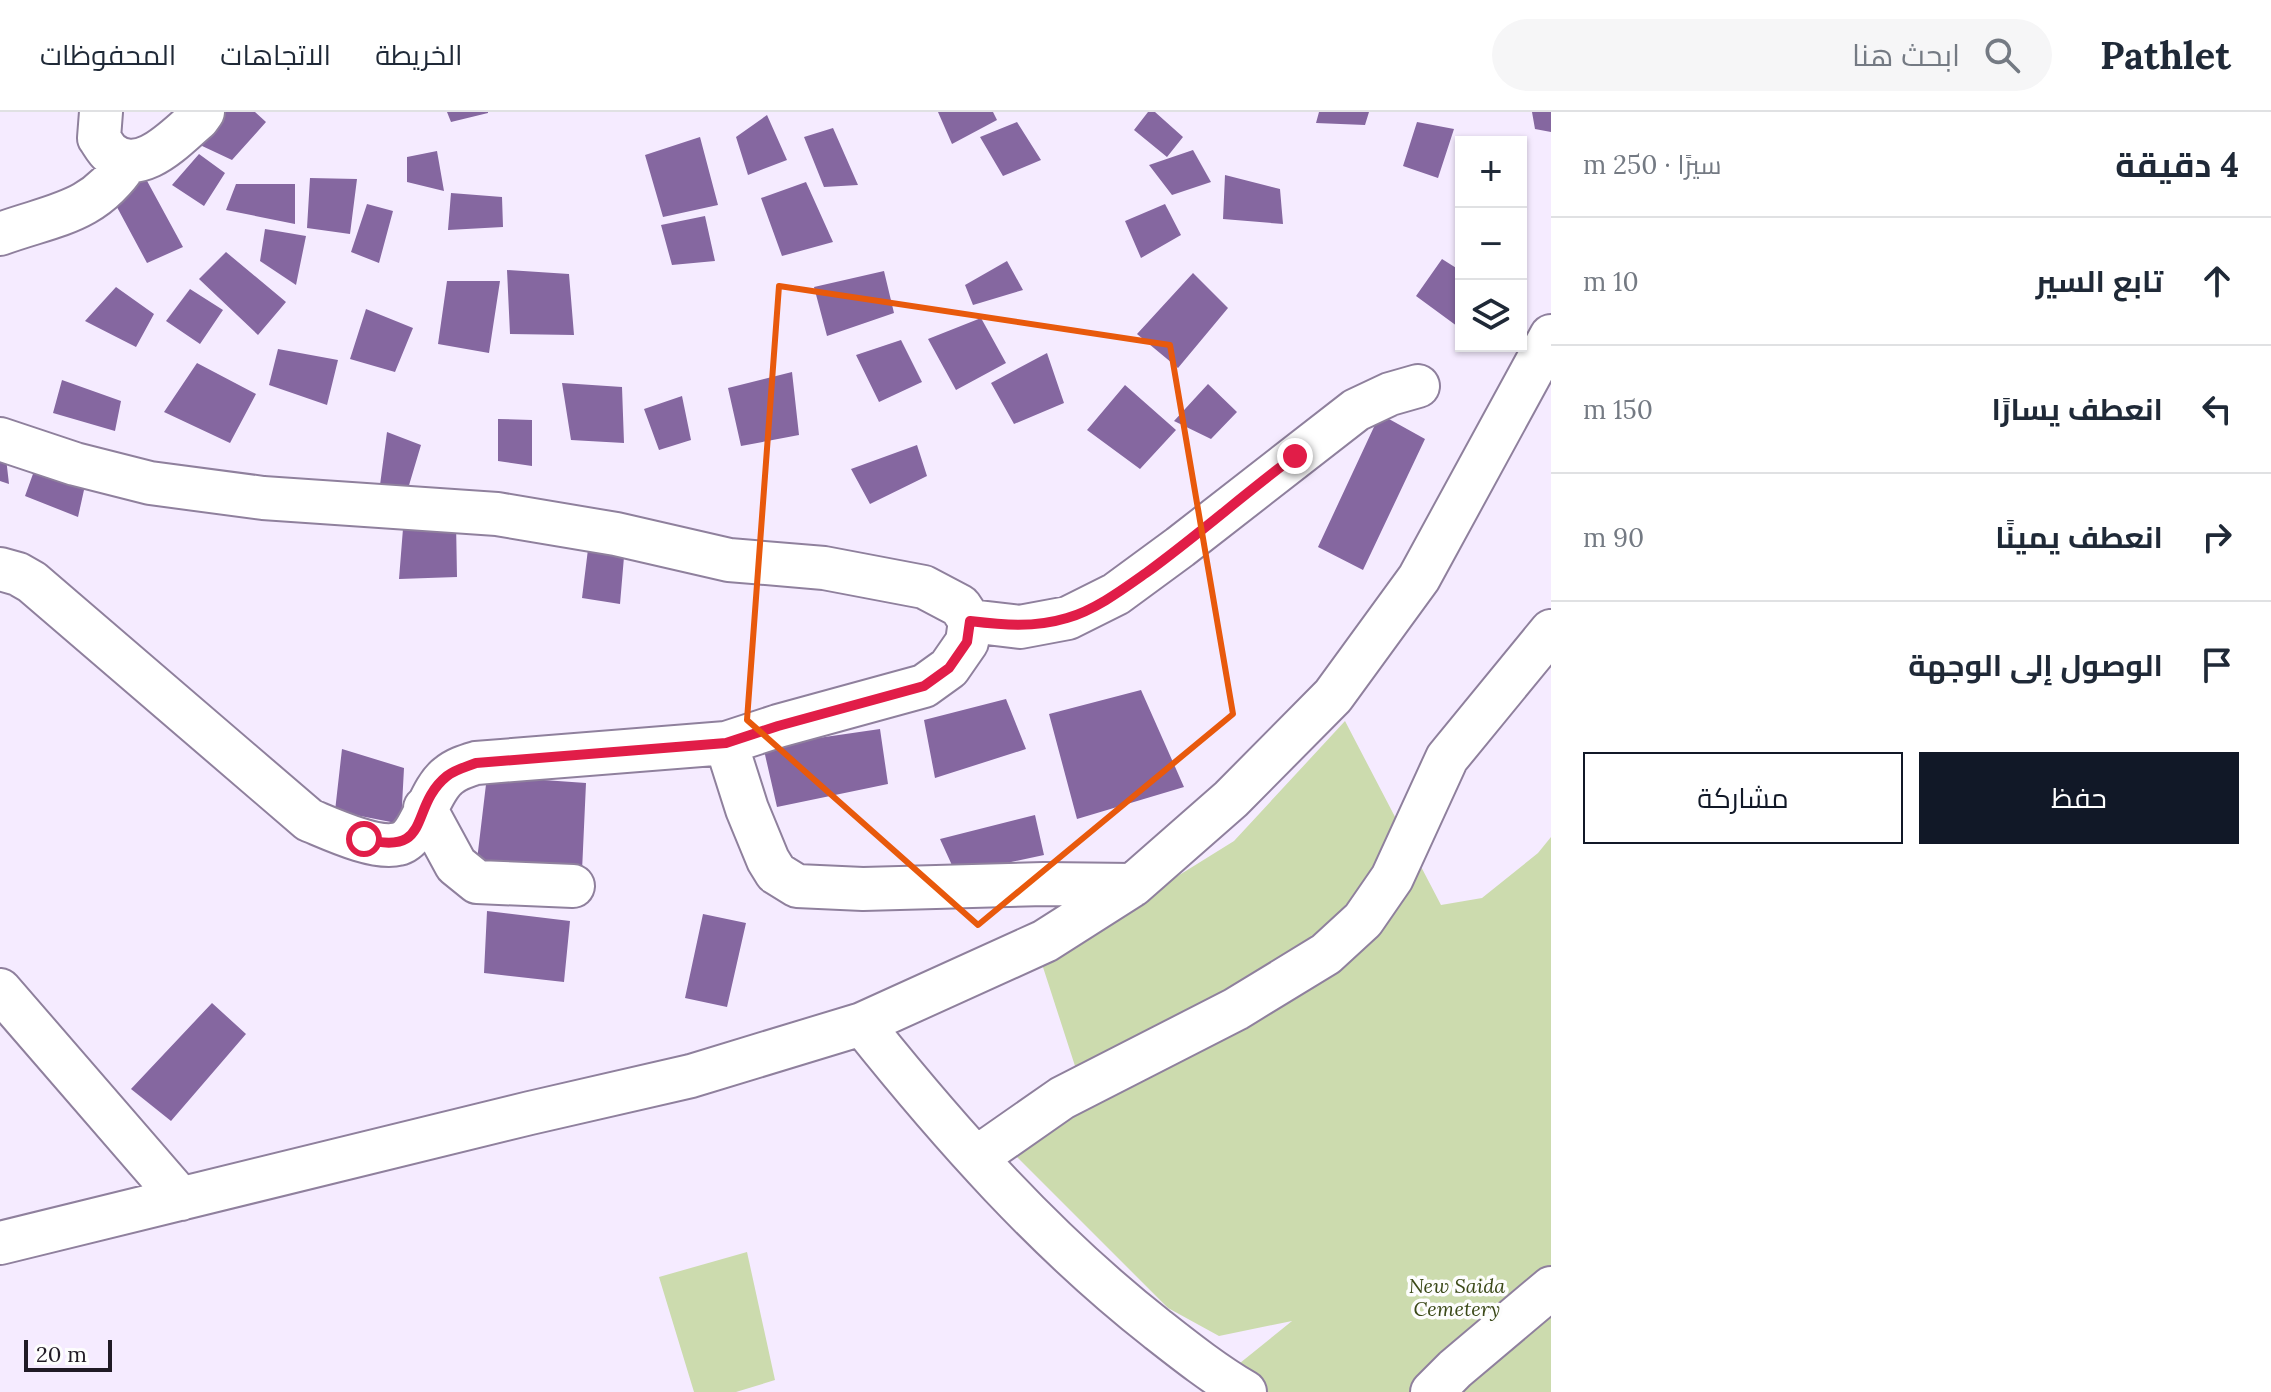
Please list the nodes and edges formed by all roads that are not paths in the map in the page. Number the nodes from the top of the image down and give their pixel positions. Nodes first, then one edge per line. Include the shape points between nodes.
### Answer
1 (101, 112) edge
2 (203, 112) edge
3 (128, 161) junction
4 (0, 234) edge
5 (1551, 336) edge
6 (1418, 386) dead end
7 (0, 439) edge
8 (0, 569) edge
9 (970, 621) junction
10 (1551, 631) edge
11 (726, 743) junction
12 (425, 808) junction
13 (1133, 885) junction
14 (573, 886) dead end
15 (0, 990) edge
16 (862, 1024) junction
17 (976, 1158) junction
18 (181, 1199) junction
19 (0, 1243) edge
20 (1551, 1288) edge
21 (1233, 1385) edge
22 (1432, 1392) edge

1 - 3 street via 99,138 110,153
2 - 3 street via 148,158
3 - 4 street via 93,201
5 - 13 street via 1419,578 1333,696 1231,799
6 - 9 street via 1356,410 1116,594 1068,618 1020,627
7 - 9 street via 150,483 263,498 497,514 729,560 824,568 924,587 960,606
8 - 12 street via 32,582 309,820 343,834 398,844 416,828
9 - 11 street via 967,642 949,668 924,686
10 - 17 street via 1447,758 1392,878 1363,920 1326,954 1236,1009 1062,1098
11 - 12 street via 476,763 446,776
11 - 13 street via 768,860 776,873 797,886
12 - 14 street via 456,865 477,882
13 - 16 street via 1045,941
15 - 18 street
16 - 17 street
16 - 18 street via 691,1076
17 - 21 street via 1116,1297
18 - 19 street
20 - 22 street

